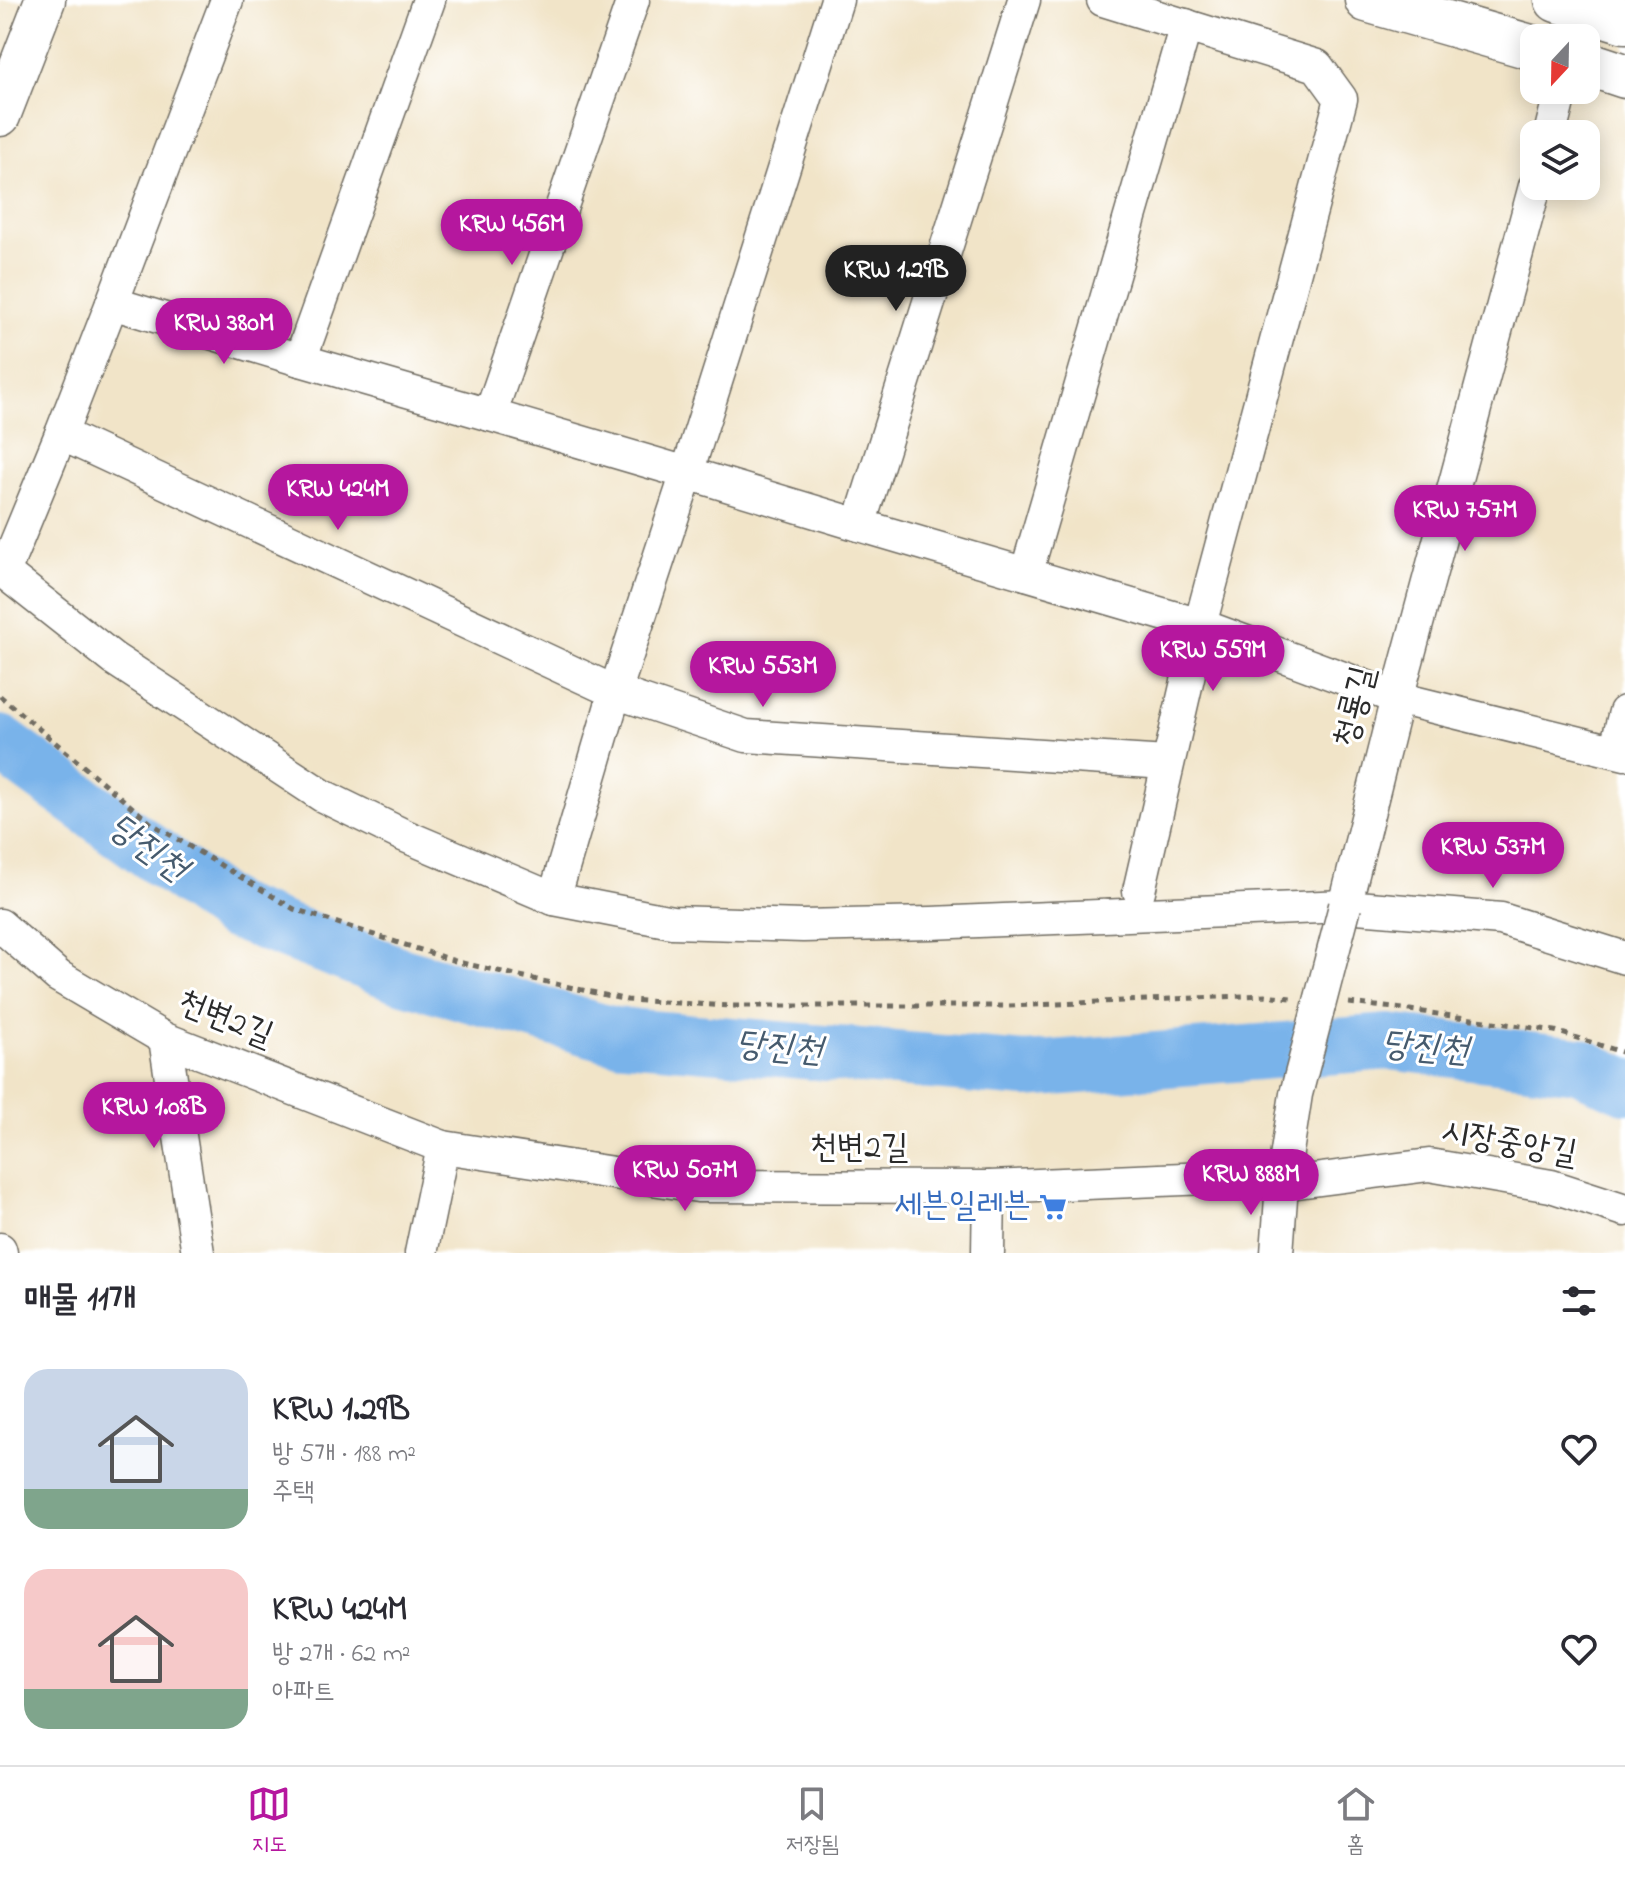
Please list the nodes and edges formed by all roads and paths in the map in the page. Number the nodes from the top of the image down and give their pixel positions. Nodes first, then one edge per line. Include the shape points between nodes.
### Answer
1 (45, 0) edge
2 (227, 0) edge
3 (429, 0) edge
4 (633, 0) edge
5 (837, 0) edge
6 (1024, 0) edge
7 (1103, 0) edge
8 (1367, 0) edge
9 (1576, 12) edge
10 (1625, 21) edge
11 (1186, 25) junction
12 (1520, 44) edge
13 (1600, 68) edge
14 (1625, 76) edge
15 (0, 116) edge
16 (1531, 200) edge
17 (112, 303) junction
18 (300, 360) junction
19 (490, 415) junction
20 (61, 434) junction
21 (687, 473) junction
22 (859, 525) junction
23 (2, 571) edge
24 (1026, 574) junction
25 (1200, 625) junction
26 (615, 692) junction
27 (1397, 698) junction
28 (1625, 712) edge
29 (1620, 753) edge
30 (1167, 763) junction
31 (1139, 891) dead end
32 (554, 899) junction
33 (1345, 906) junction
34 (0, 925) edge
35 (1625, 958) edge
36 (165, 1039) junction
37 (443, 1147) junction
38 (1282, 1184) junction
39 (989, 1187) junction
40 (1625, 1210) edge
41 (198, 1253) edge
42 (421, 1253) edge
43 (988, 1253) edge
44 (1277, 1253) edge

1 - 15 street
2 - 17 street
3 - 18 street
4 - 19 street
5 - 21 street
6 - 22 street
7 - 11 street
8 - 12 main road
9 - 10 main road
11 - 24 street
11 - 25 street via 1317,66 1341,99
13 - 14 main road
16 - 27 street, 청룡길
17 - 18 street
17 - 20 street
18 - 19 street
19 - 21 street
20 - 23 street
20 - 26 street
21 - 22 street
21 - 26 street
22 - 24 street
23 - 32 street via 114,659 323,796
24 - 25 street
25 - 27 street
25 - 30 street
26 - 30 street via 746,736
26 - 32 street
27 - 29 street
27 - 33 street, 청룡길
28 - 29 street
30 - 31 street
32 - 33 street via 672,922 803,926
33 - 35 street via 1501,919
33 - 38 street, 청룡길, bridge via 1296,1094
34 - 36 street, 천변2길 via 58,976
36 - 37 street, 천변2길
36 - 41 street
37 - 39 street, 천변2길 via 698,1186
37 - 42 street
38 - 39 street, 천변2길 via 1208,1178
38 - 40 street, 시장중앙길 via 1429,1165 1551,1186
38 - 44 street, 청룡길
39 - 43 street

